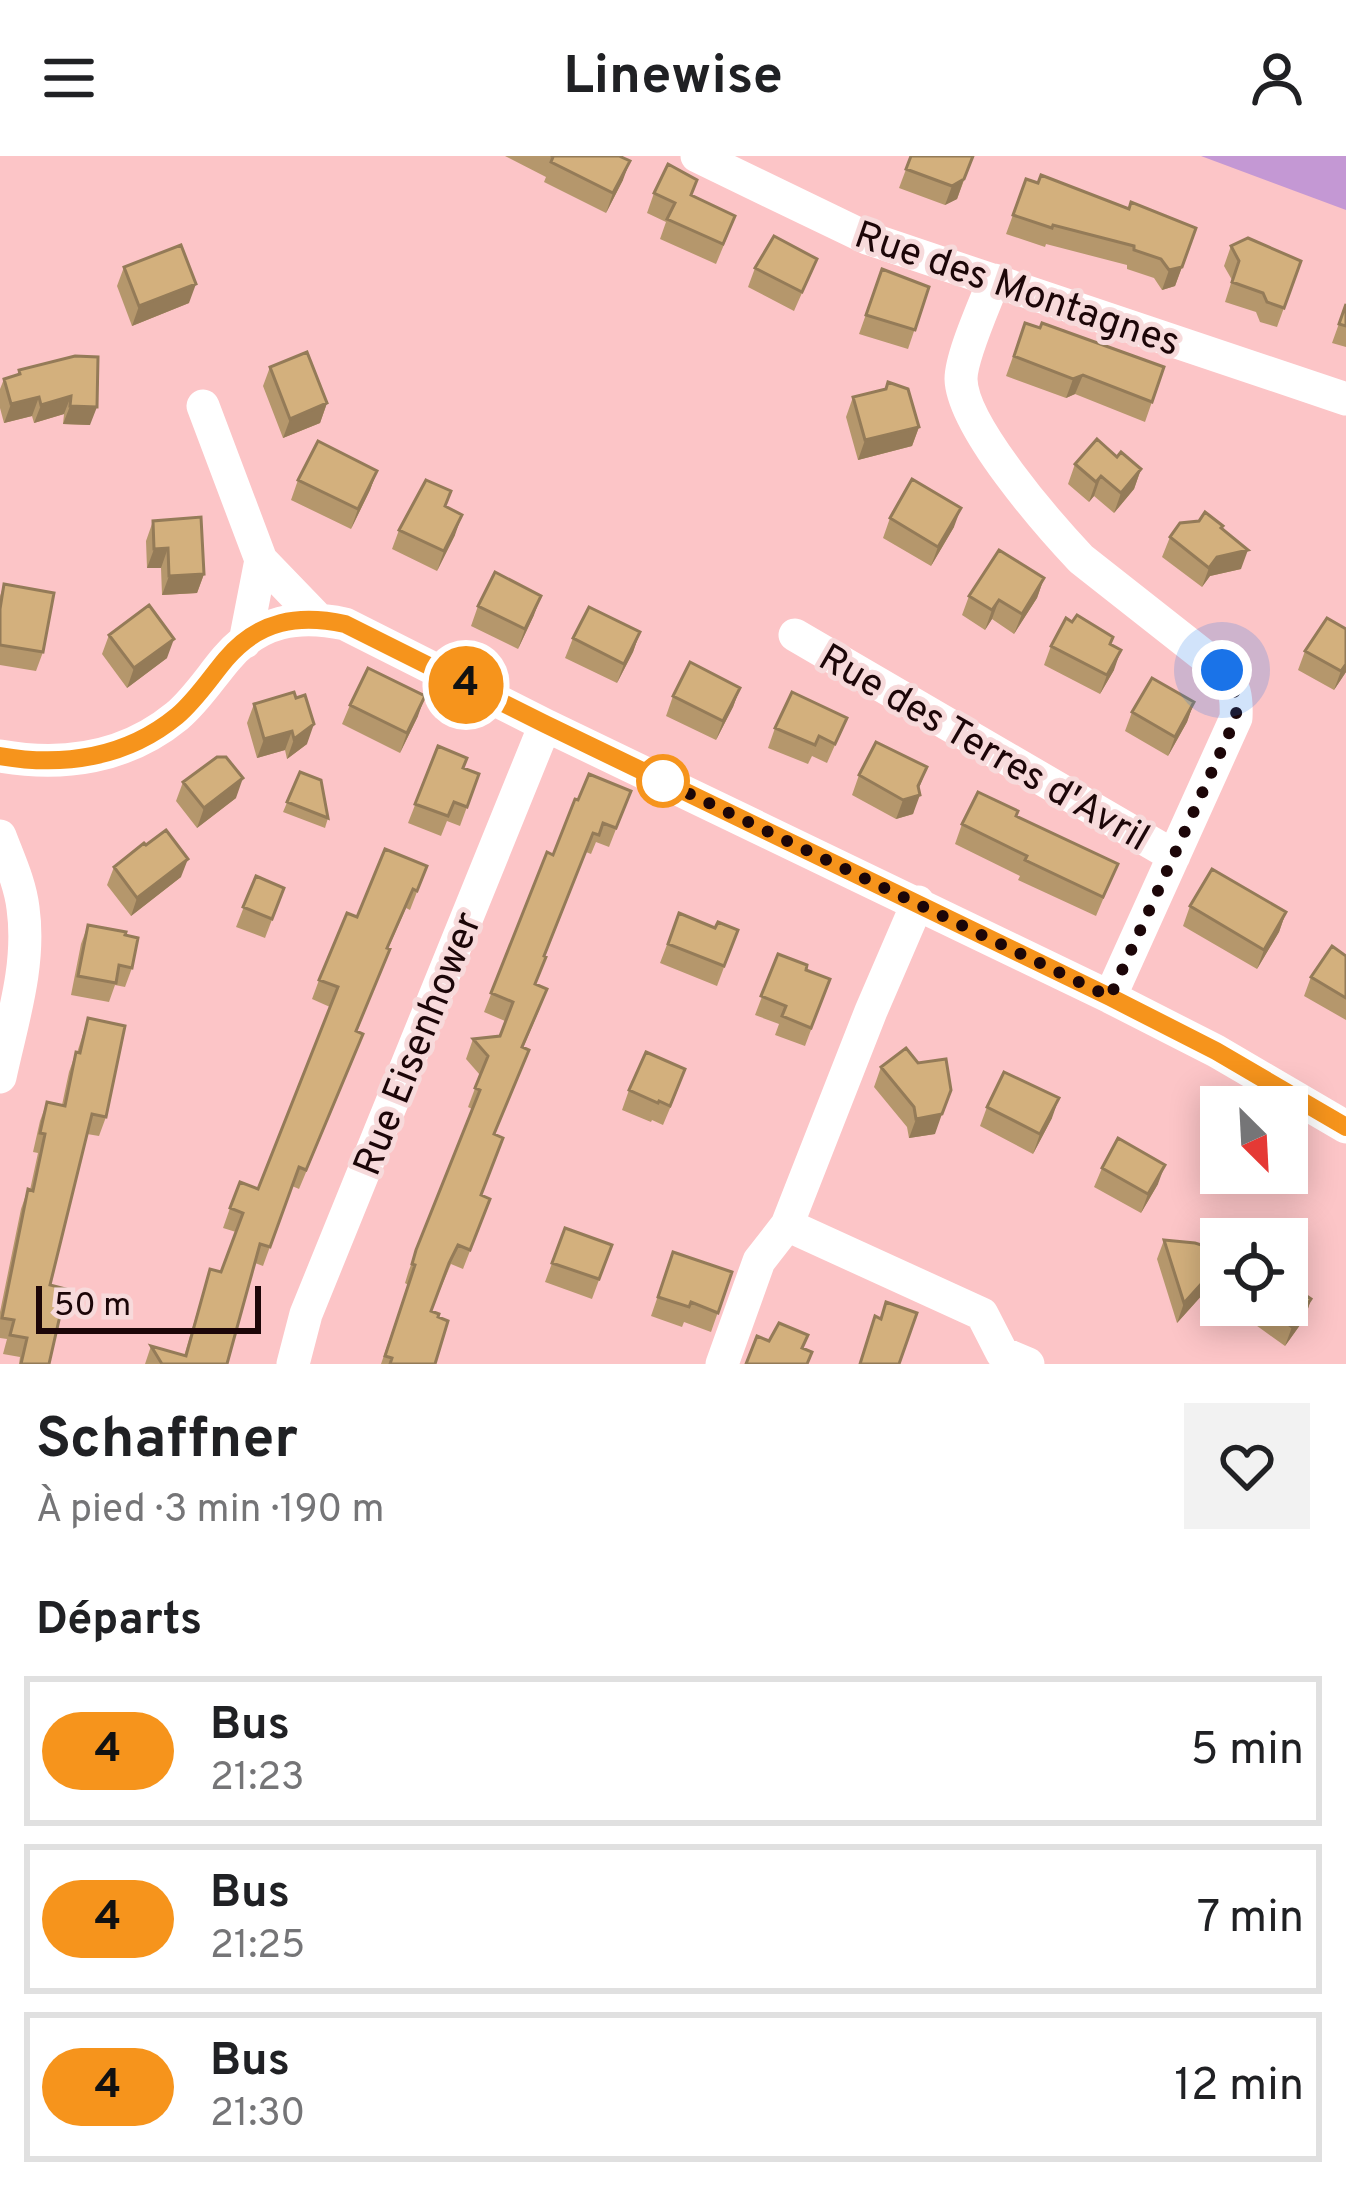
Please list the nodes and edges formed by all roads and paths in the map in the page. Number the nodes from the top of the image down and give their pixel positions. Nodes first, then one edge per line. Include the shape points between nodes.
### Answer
1 (697, 156) edge
2 (994, 280) junction
3 (1346, 399) edge
4 (203, 406) dead end
5 (261, 560) junction
6 (317, 618) junction
7 (795, 635) dead end
8 (245, 642) junction
9 (545, 724) junction
10 (0, 756) edge
11 (0, 836) edge
12 (1174, 856) junction
13 (918, 902) junction
14 (1110, 997) junction
15 (0, 1077) edge
16 (1346, 1127) edge
17 (787, 1225) junction
18 (293, 1364) edge
19 (722, 1364) edge
20 (1028, 1364) edge

1 - 2 street, Rue des Montagnes via 867,238
2 - 3 street, Rue des Montagnes
2 - 12 street via 961,374 976,424 1081,559 1233,684 1236,718
4 - 5 street
5 - 6 street
5 - 8 street
6 - 8 street via 273,625
6 - 9 street via 345,624
7 - 12 street, Rue des Terres d'Avril
8 - 10 street via 178,715 122,749 80,760
9 - 13 street
9 - 18 street, Rue Eisenhower
11 - 15 street via 23,908 26,958
12 - 14 street
13 - 14 street
13 - 17 street
14 - 16 street
17 - 19 street via 759,1262
17 - 20 street via 982,1314 1002,1353

